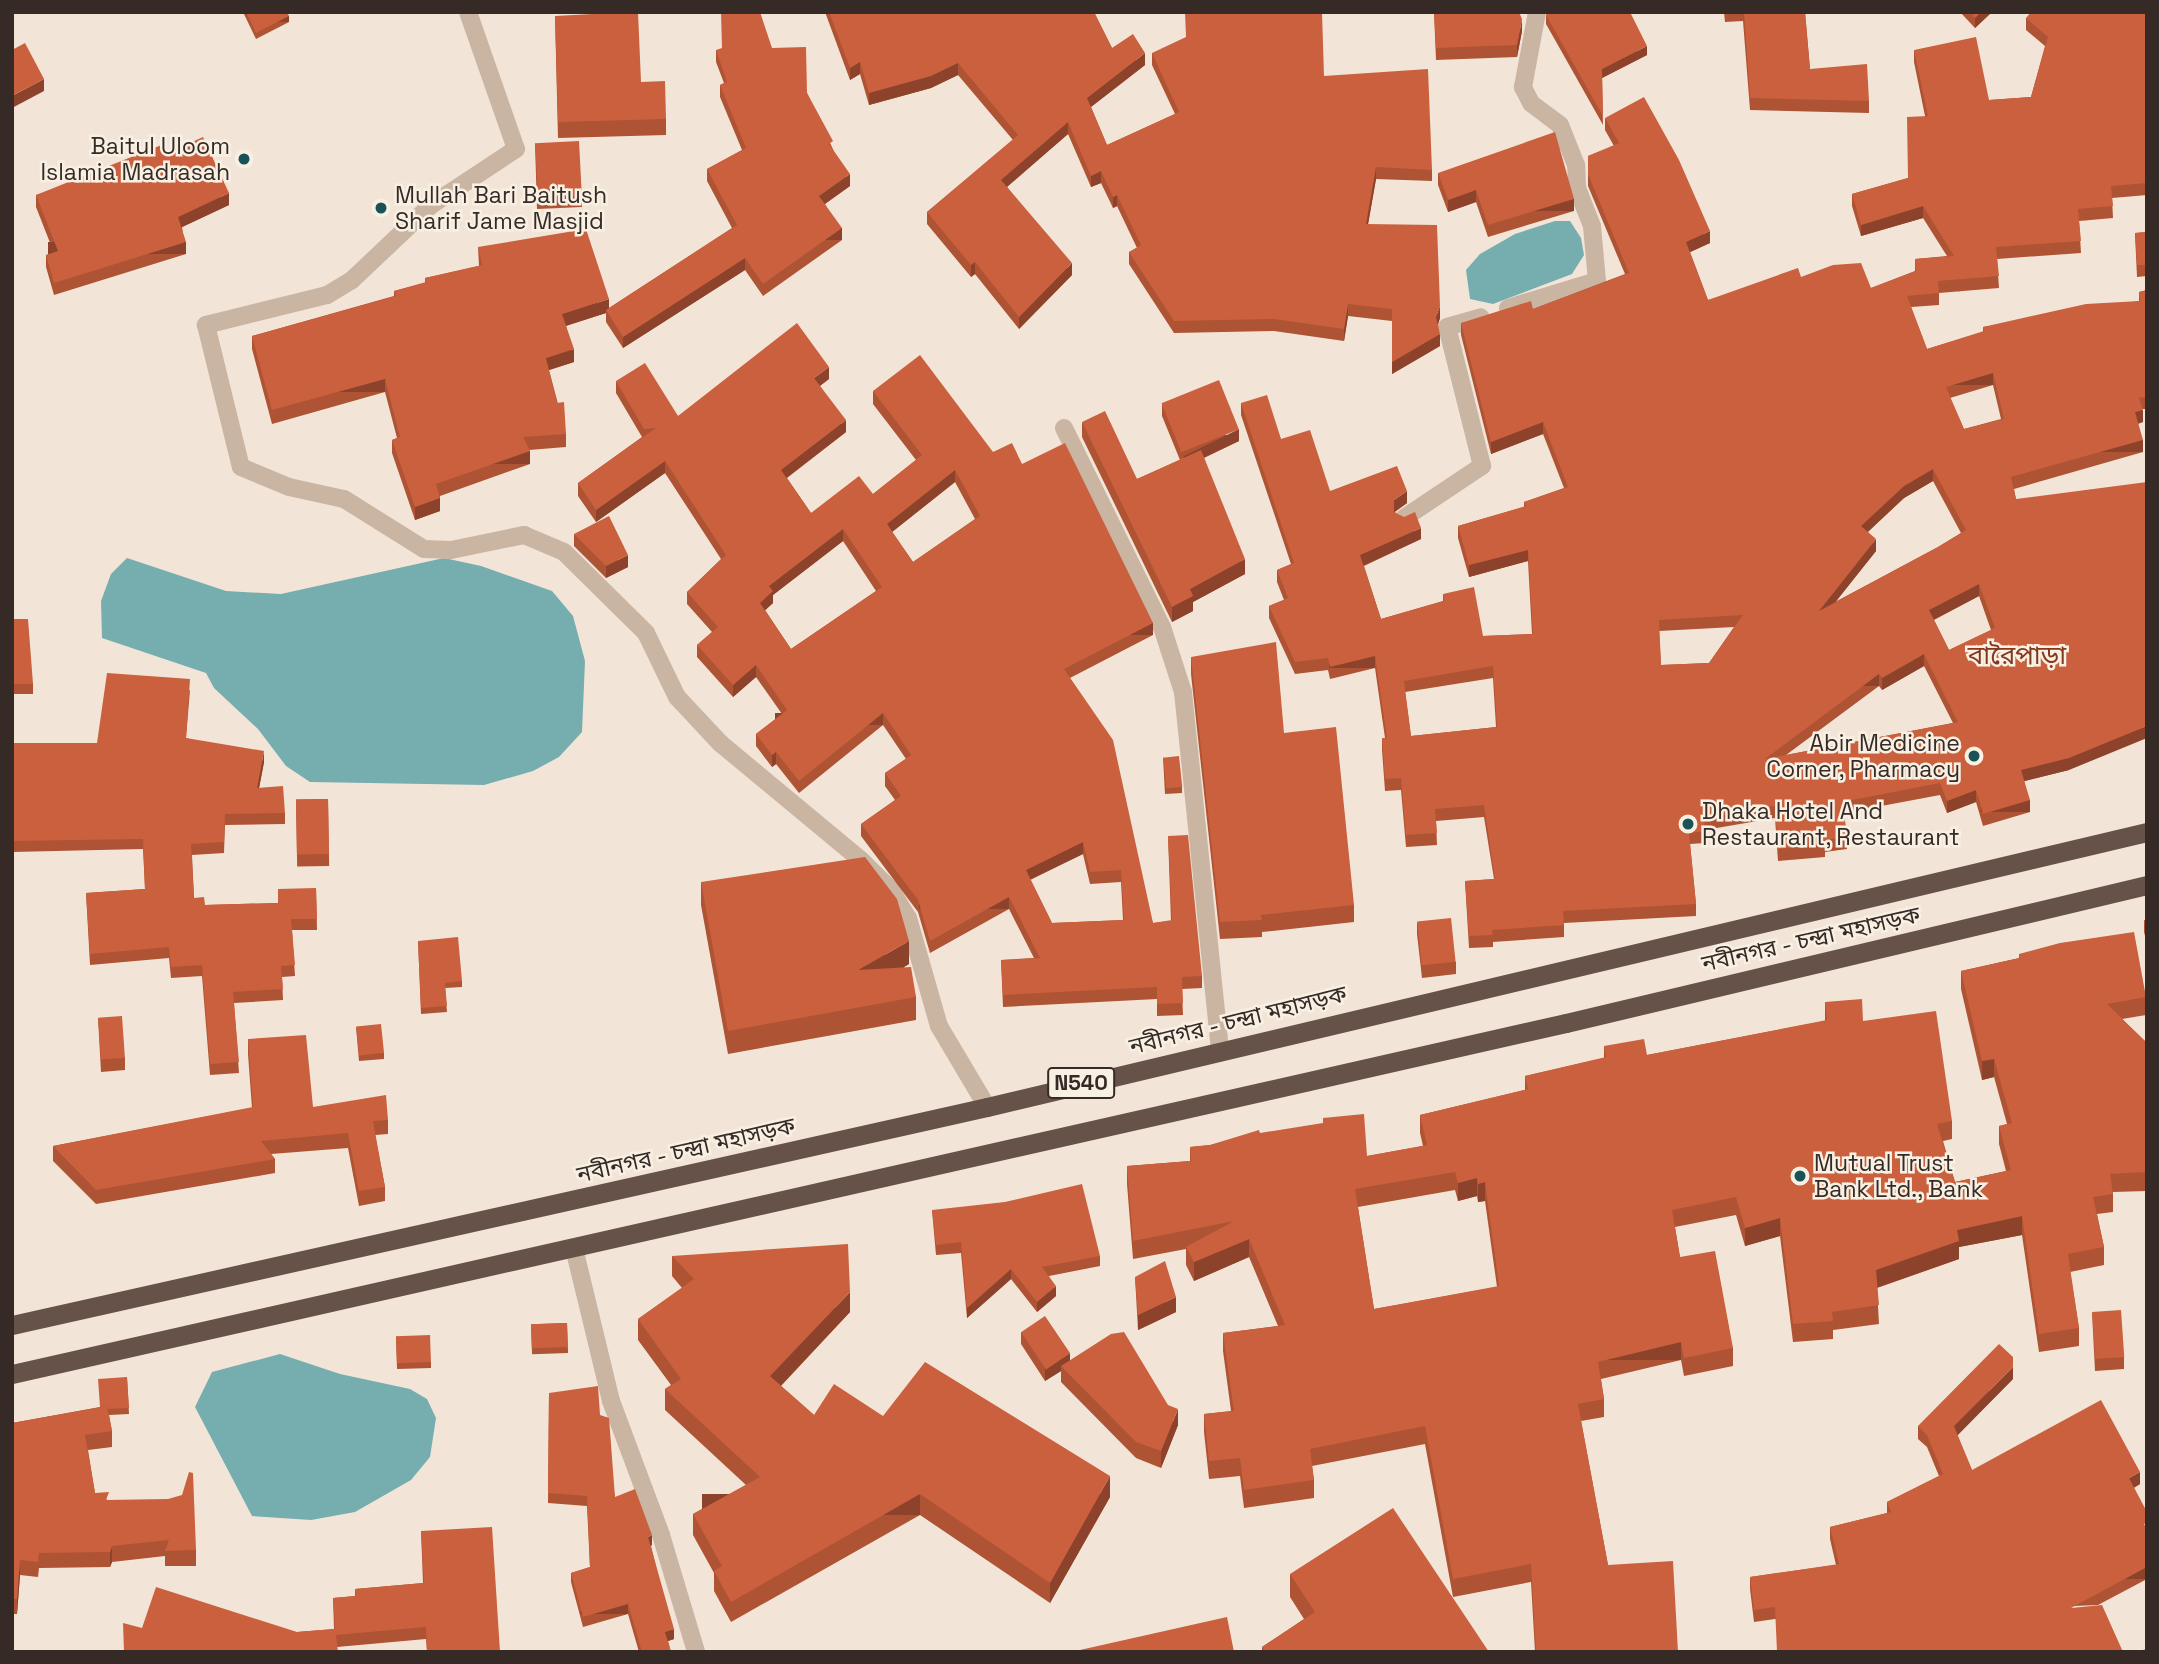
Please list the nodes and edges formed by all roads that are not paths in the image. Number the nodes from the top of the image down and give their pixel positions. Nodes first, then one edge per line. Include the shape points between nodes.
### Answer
1 (468, 12) edge
2 (1537, 12) edge
3 (1064, 428) dead end
4 (1404, 518) edge
5 (2147, 832) edge
6 (2147, 885) edge
7 (1220, 1048) junction
8 (988, 1107) junction
9 (574, 1248) junction
10 (12, 1325) edge
11 (12, 1374) edge
12 (696, 1652) edge

1 - 8 street via 516,149 430,206 352,280 327,295 206,325 241,467 289,487 344,499 424,549 451,550 524,535 564,552 646,633 677,697 720,743 891,890 908,918 939,1026
2 - 4 street via 1523,87 1531,103 1560,125 1576,165 1577,188 1592,226 1597,281 1447,327 1482,466
3 - 7 street via 1162,627 1183,692
5 - 7 highway, নবীনগর - চন্দ্রা মহাসড়ক / N540
6 - 9 highway, নবীনগর - চন্দ্রা মহাসড়ক / N540 via 1566,1023
7 - 8 highway, নবীনগর - চন্দ্রা মহাসড়ক / N540
8 - 10 highway, নবীনগর - চন্দ্রা মহাসড়ক / N540
9 - 11 highway, নবীনগর - চন্দ্রা মহাসড়ক / N540
9 - 12 street via 611,1401 661,1535

